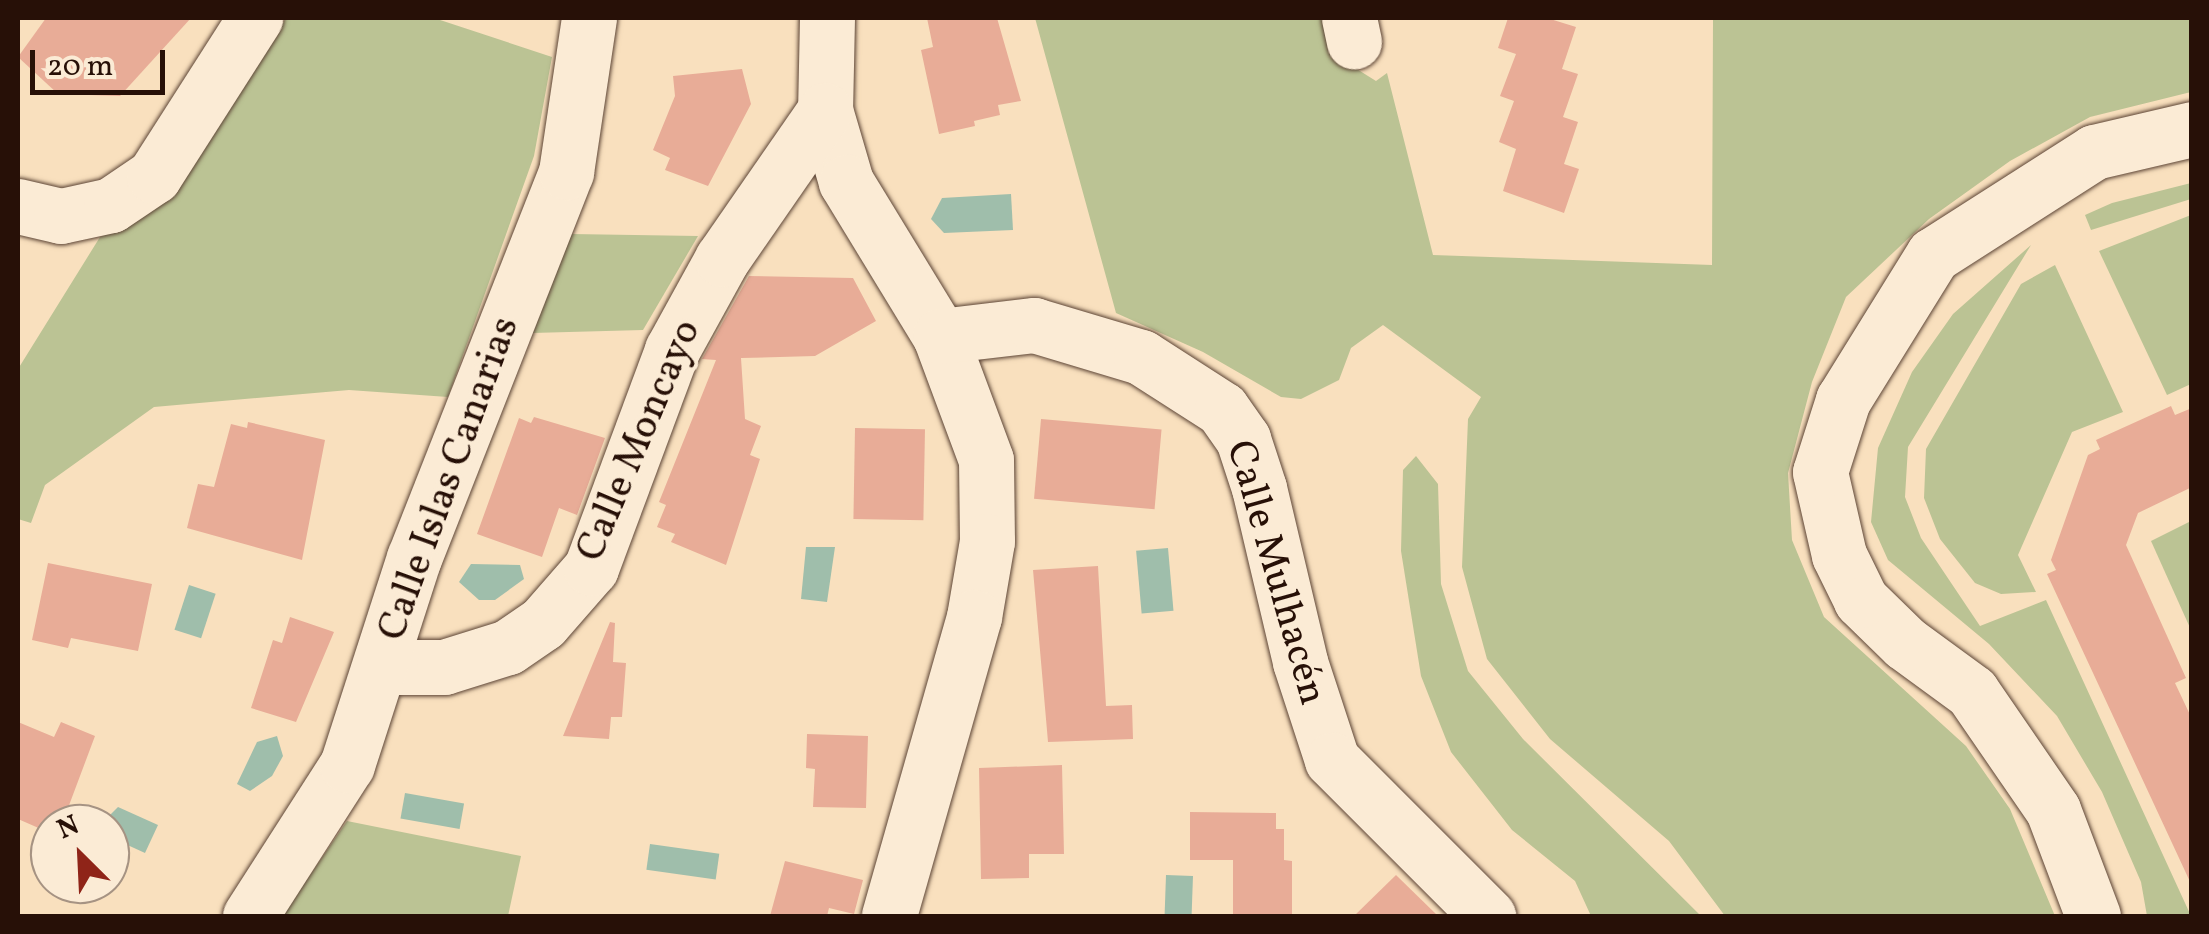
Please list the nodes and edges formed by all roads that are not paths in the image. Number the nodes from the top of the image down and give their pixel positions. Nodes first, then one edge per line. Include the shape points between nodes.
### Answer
1 (255, 18) edge
2 (589, 18) edge
3 (826, 18) edge
4 (825, 110) junction
5 (2192, 129) edge
6 (18, 206) edge
7 (940, 336) junction
8 (382, 667) junction
9 (250, 916) edge
10 (889, 916) edge
11 (1488, 916) edge
12 (2093, 916) edge

1 - 6 street via 154,176 111,205 61,216
2 - 8 street, Calle Islas Canarias via 566,172 414,558
3 - 4 street
4 - 7 street via 846,182
4 - 8 street, Calle Moncayo via 722,259 672,350 591,568 544,622 508,648 444,667
5 - 12 street via 2094,152 1934,255 1843,400 1820,472 1839,555 1861,600 1905,643 1972,692 2054,810
7 - 10 street via 986,460 987,541 974,617
7 - 11 street, Calle Mulhacén via 1034,325 1141,356 1222,409 1243,438 1332,760
8 - 9 street, Calle Islas Canarias via 346,765

